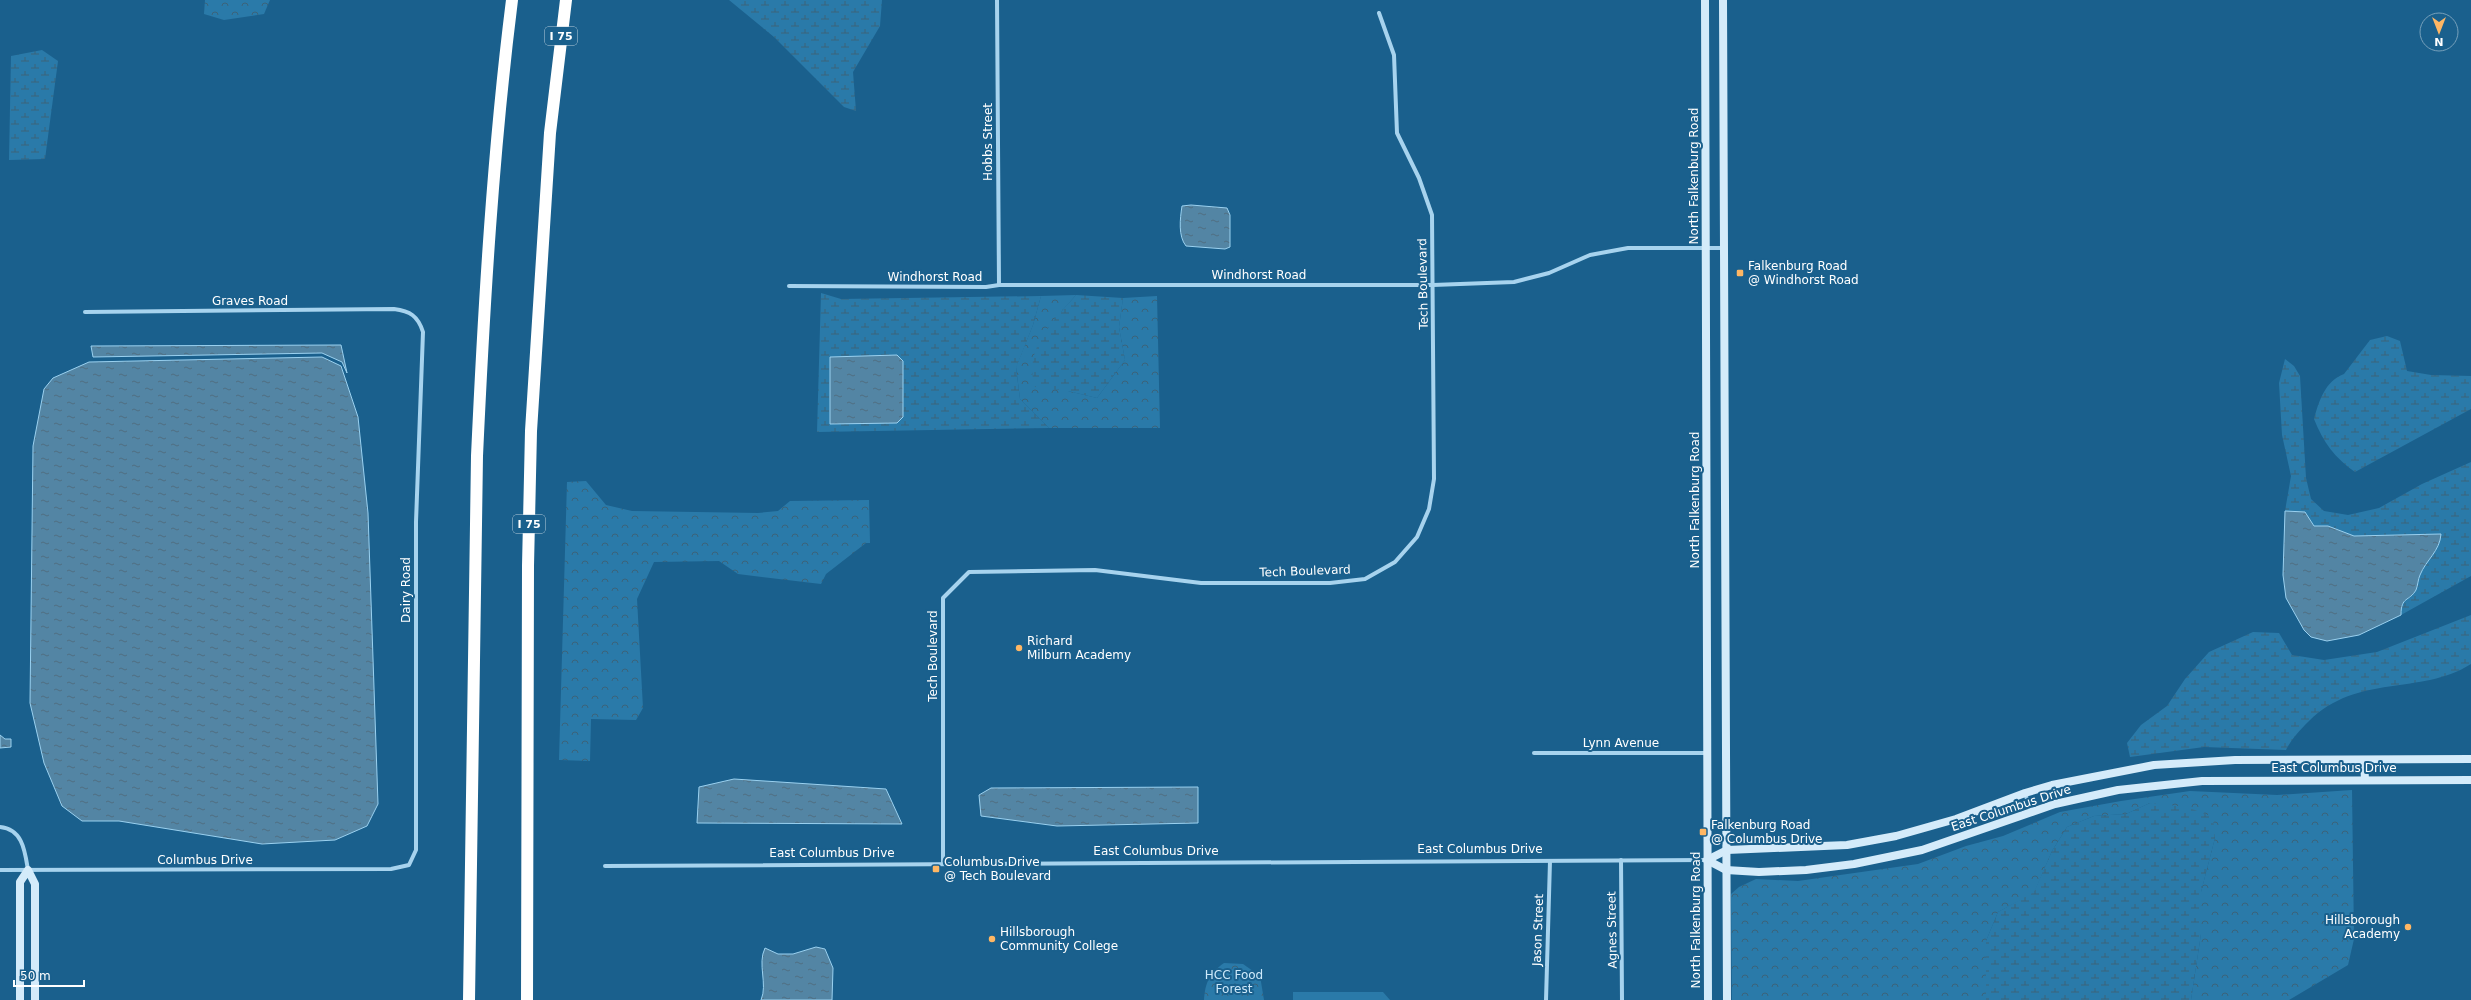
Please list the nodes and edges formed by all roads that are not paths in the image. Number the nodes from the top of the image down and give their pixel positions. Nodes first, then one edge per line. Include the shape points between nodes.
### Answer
1 (512, 0) edge
2 (566, 0) edge
3 (997, 0) edge
4 (1705, 0) edge
5 (1723, 0) edge
6 (1379, 13) dead end
7 (1706, 248) junction
8 (1724, 248) junction
9 (999, 285) junction
10 (1433, 285) junction
11 (789, 286) dead end
12 (85, 312) dead end
13 (415, 316) joint
14 (1534, 753) dead end
15 (1708, 753) junction
16 (2471, 759) edge
17 (2364, 760) junction
18 (2365, 780) junction
19 (2471, 780) edge
20 (2025, 793) junction
21 (2031, 813) junction
22 (0, 827) edge
23 (1727, 850) junction
24 (1621, 860) junction
25 (1707, 860) junction
26 (1550, 861) junction
27 (943, 864) junction
28 (409, 865) joint
29 (605, 866) dead end
30 (0, 870) edge
31 (28, 870) junction
32 (1726, 870) junction
33 (20, 1000) edge
34 (35, 1000) edge
35 (469, 1000) edge
36 (527, 1000) edge
37 (1546, 1000) edge
38 (1622, 1000) edge
39 (1708, 1000) edge
40 (1727, 1000) edge

1 - 35 highway via 493,189 481,378
2 - 36 highway, I 75 via 550,133 531,431 528,566
3 - 9 street, Hobbs Street
4 - 7 street, North Falkenburg Road
5 - 8 street
6 - 10 street, Tech Boulevard via 1394,55 1397,133 1419,178 1432,216
7 - 8 street, Windhorst Road
7 - 10 street, Windhorst Road via 1628,248 1590,254 1549,273 1514,282
7 - 15 street, North Falkenburg Road
8 - 23 street
9 - 10 street, Windhorst Road
9 - 11 street, Windhorst Road
10 - 27 street, Tech Boulevard via 1434,479 1429,509 1417,537 1395,562 1365,579 1330,583 1201,583 1095,570 969,572 943,598
12 - 13 street, Graves Road via 394,309
13 - 28 street, Dairy Road via 423,332 416,522 416,850
14 - 15 street, Lynn Avenue
15 - 25 street, North Falkenburg Road
16 - 17 street, East Columbus Drive
17 - 18 street
17 - 20 street, East Columbus Drive via 2202,761 2154,765 2109,772
18 - 19 street, East Columbus Drive
18 - 21 street, East Columbus Drive via 2202,781 2158,784 2055,804
20 - 21 street
20 - 23 street, East Columbus Drive via 1914,832 1848,845
21 - 32 street, East Columbus Drive via 1922,850 1854,864 1806,870
22 - 31 street via 8,828 23,842
23 - 25 street, East Columbus Drive
23 - 32 street
24 - 25 street, East Columbus Drive
24 - 26 street, East Columbus Drive
24 - 38 street, Agnes Street
25 - 32 street, East Columbus Drive
25 - 39 street, North Falkenburg Road
26 - 27 street, East Columbus Drive
26 - 37 street, Jason Street
27 - 29 street, East Columbus Drive
28 - 31 street, Columbus Drive via 391,869
30 - 31 street, Columbus Drive
31 - 33 street via 20,882
31 - 34 street via 35,884
32 - 40 street

